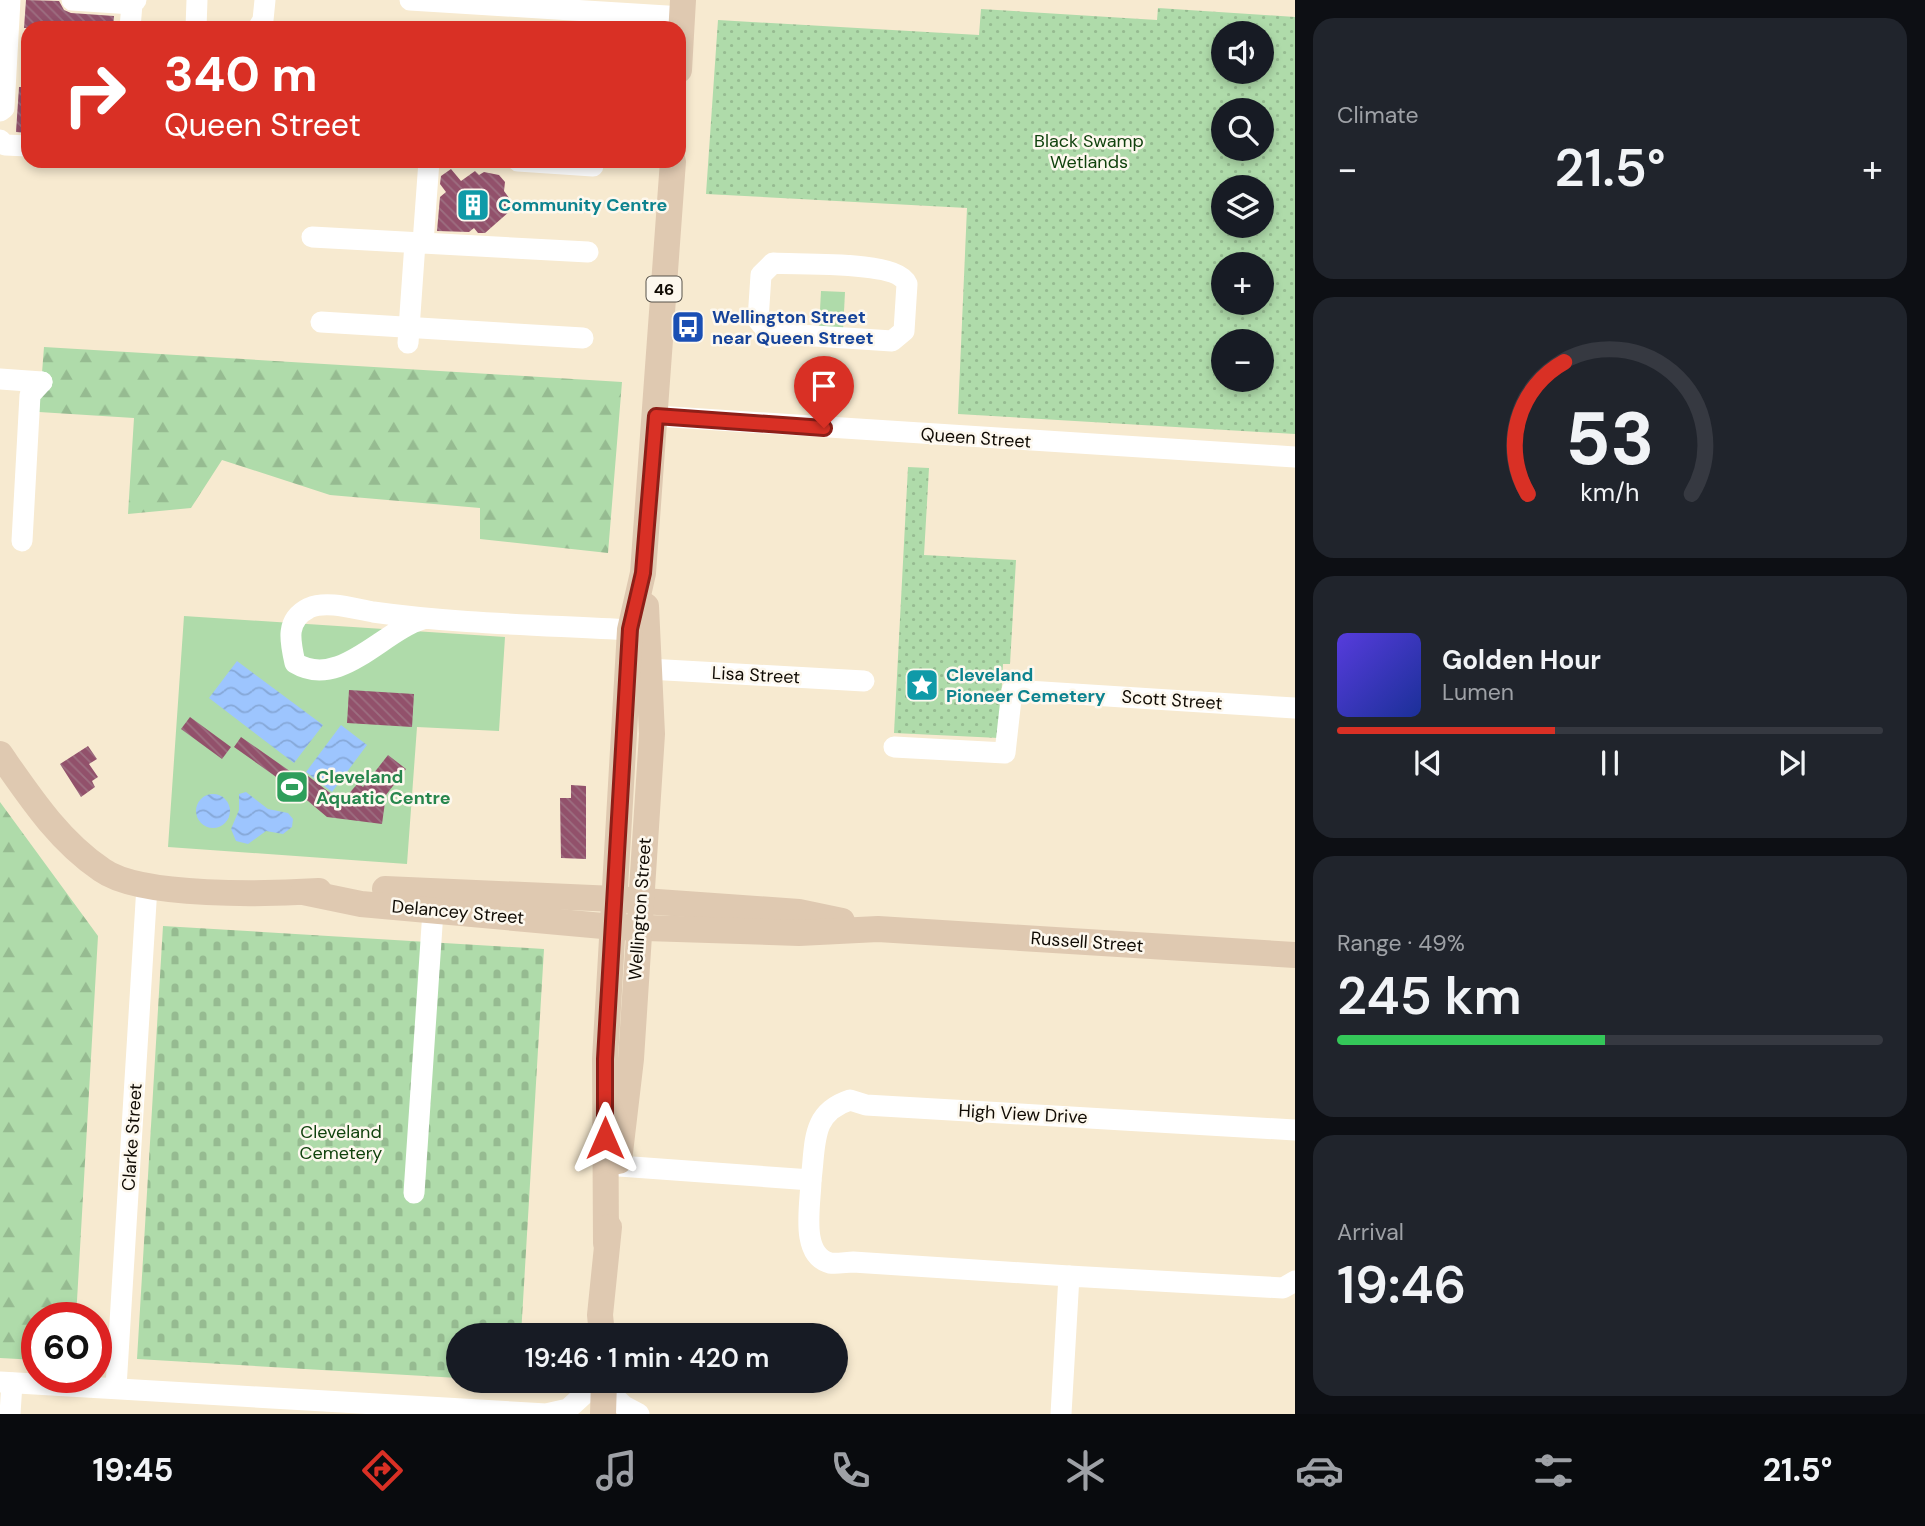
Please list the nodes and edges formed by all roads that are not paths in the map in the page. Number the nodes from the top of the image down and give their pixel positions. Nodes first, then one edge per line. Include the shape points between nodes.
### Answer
1 (10, 0) edge
2 (72, 0) edge
3 (197, 0) edge
4 (265, 0) edge
5 (410, 0) edge
6 (134, 2) edge
7 (683, 9) edge
8 (131, 21) edge
9 (196, 21) edge
10 (262, 21) edge
11 (0, 111) edge
12 (0, 140) edge
13 (21, 146) edge
14 (428, 168) edge
15 (673, 168) edge
16 (312, 237) dead end
17 (419, 243) junction
18 (588, 252) dead end
19 (321, 322) dead end
20 (409, 335) junction
21 (583, 338) dead end
22 (830, 338) joint
23 (0, 379) edge
24 (656, 416) junction
25 (1295, 457) edge
26 (22, 541) dead end
27 (643, 573) junction
28 (423, 619) junction
29 (630, 629) junction
30 (648, 669) junction
31 (864, 681) dead end
32 (1295, 708) edge
33 (894, 747) dead end
34 (0, 754) edge
35 (632, 834) junction
36 (147, 886) junction
37 (433, 900) junction
38 (628, 900) junction
39 (466, 902) junction
40 (626, 927) junction
41 (878, 929) junction
42 (1295, 955) edge
43 (1295, 1130) edge
44 (619, 1166) junction
45 (811, 1180) junction
46 (414, 1193) dead end
47 (606, 1243) junction
48 (1069, 1276) junction
49 (1295, 1281) edge
50 (599, 1323) edge
51 (6, 1383) edge
52 (116, 1387) junction
53 (592, 1393) edge
54 (597, 1393) edge
55 (601, 1393) edge
56 (369, 1409) edge
57 (10, 1414) edge
58 (546, 1414) edge
59 (603, 1414) edge
60 (639, 1414) edge
61 (1061, 1414) edge

1 - 11 street via 4,108
2 - 6 street
3 - 9 street
4 - 10 street
5 - 7 street
6 - 8 street
12 - 13 street via 5,145
14 - 17 street
15 - 24 main road, Wellington Street / 46
16 - 17 street
17 - 18 street
17 - 20 street
19 - 20 street
20 - 21 street
22 - 22 street via 892,341 900,337 904,331 904,277 854,265 773,263 765,268 758,320 762,328 769,333
23 - 26 street via 42,382 30,395
24 - 25 street, Queen Street
24 - 27 main road, Wellington Street / 46
27 - 29 main road, Wellington Street / 46
27 - 30 main road, Wellington Street / 46
28 - 28 street via 330,605 311,607 296,618 289,631 295,663 305,670 323,672 345,664 404,625
28 - 29 street
29 - 35 main road, Wellington Street / 46
30 - 31 street, Lisa Street
30 - 35 main road, Wellington Street / 46 via 652,734
32 - 33 street, Scott Street via 1012,690 1005,753
34 - 36 main road, Delancey Street via 49,824 73,846 104,872
35 - 38 main road, Wellington Street / 46
36 - 37 main road, Delancey Street via 303,892 366,888
36 - 52 street, Clarke Street
37 - 39 main road, Delancey Street
37 - 46 street
38 - 39 main road, Delancey Street
38 - 40 main road, Wellington Street / 46
38 - 41 main road, Russell Street via 799,912
39 - 40 main road, Delancey Street
40 - 41 main road, Russell Street via 799,933
40 - 44 main road, Wellington Street / 46 via 631,1059
40 - 47 main road, Wellington Street / 46 via 605,1059
41 - 42 main road, Russell Street
43 - 45 street, High View Drive via 866,1105 850,1100 826,1111 818,1124
44 - 45 street
44 - 47 main road, Wellington Street / 46
45 - 48 street, High View Drive via 810,1242 819,1257 830,1263
47 - 50 main road, Wellington Street / 46
48 - 49 street, High View Drive via 1283,1288
48 - 61 street
51 - 52 street
51 - 57 street
52 - 56 street
53 - 58 street via 568,1409
54 - 59 main road
55 - 60 street
56 - 58 street

